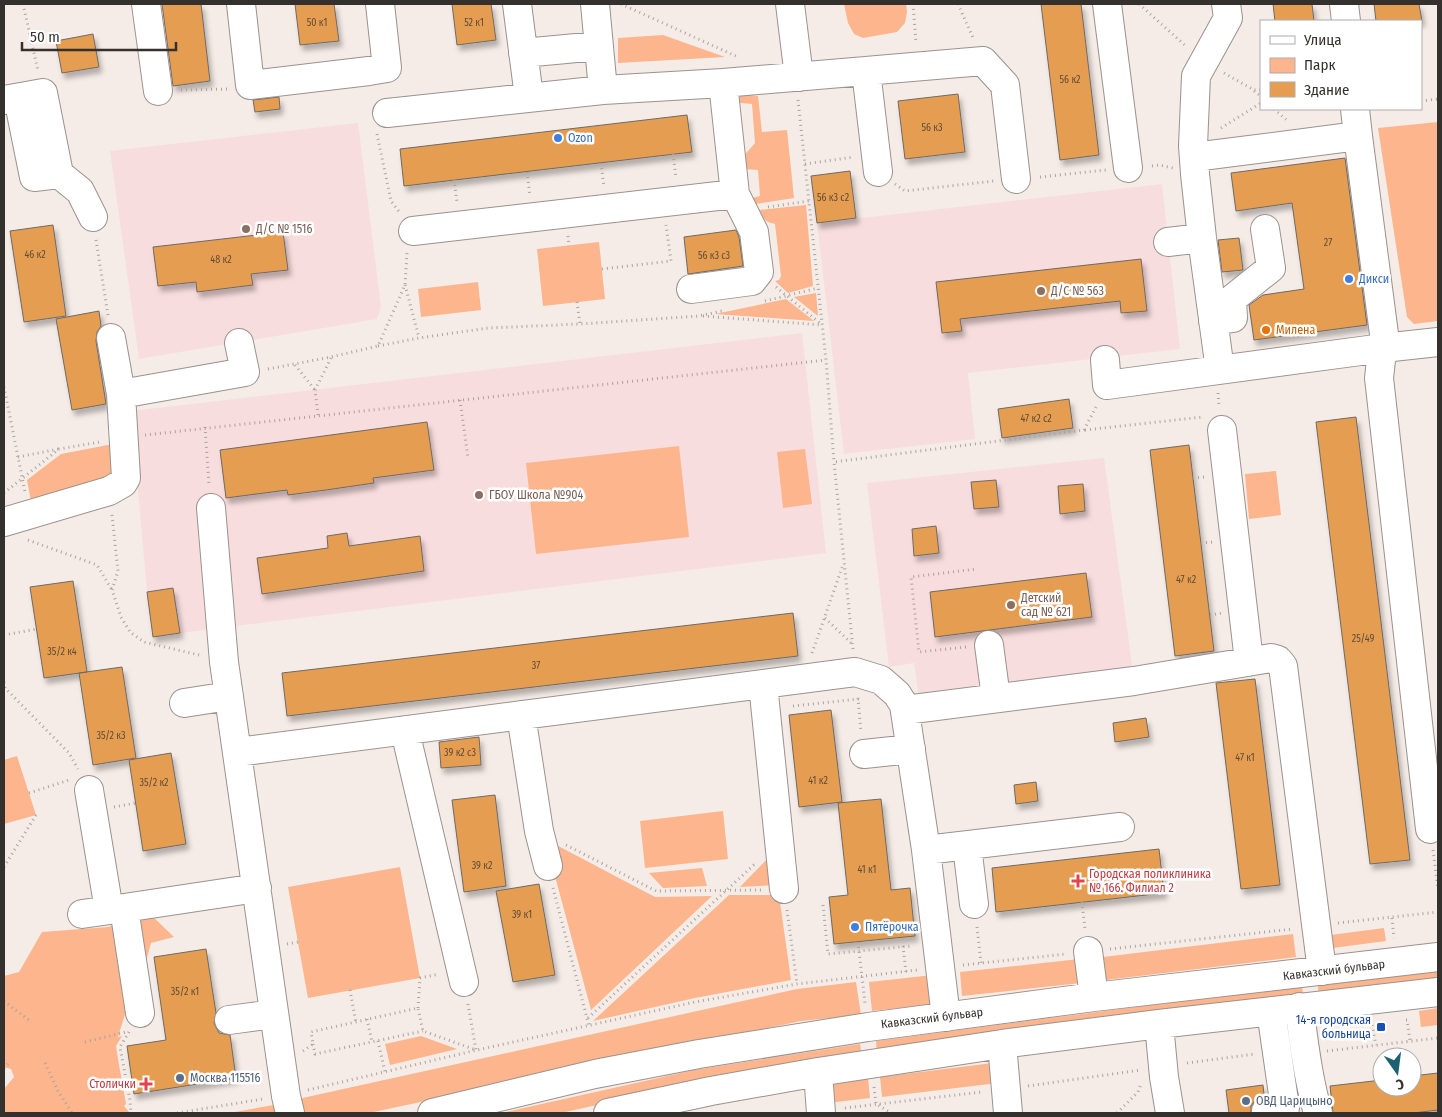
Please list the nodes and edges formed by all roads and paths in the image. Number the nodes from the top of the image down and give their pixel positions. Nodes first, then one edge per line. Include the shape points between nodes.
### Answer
1 (23, 4) edge
2 (146, 4) edge
3 (242, 4) edge
4 (380, 4) edge
5 (517, 4) edge
6 (595, 4) edge
7 (621, 4) edge
8 (790, 4) edge
9 (912, 4) edge
10 (958, 4) edge
11 (1107, 4) edge
12 (1139, 4) edge
13 (1226, 4) edge
14 (1344, 4) edge
15 (1346, 20) edge
16 (598, 46) junction
17 (523, 53) junction
18 (739, 58) dead end
19 (983, 61) junction
20 (1203, 62) junction
21 (919, 67) junction
22 (866, 71) junction
23 (798, 77) junction
24 (723, 83) junction
25 (250, 85) junction
26 (603, 90) junction
27 (1254, 90) junction
28 (1260, 90) edge
29 (158, 91) joint
30 (1260, 95) edge
31 (22, 97) edge
32 (529, 98) junction
33 (1438, 99) edge
34 (1422, 101) edge
35 (1260, 104) edge
36 (1355, 110) edge
37 (381, 127) joint
38 (1358, 136) junction
39 (1194, 151) junction
40 (1128, 168) dead end
41 (878, 172) dead end
42 (59, 174) junction
43 (685, 176) dead end
44 (1016, 179) dead end
45 (613, 184) dead end
46 (595, 187) dead end
47 (665, 190) junction
48 (539, 193) dead end
49 (521, 195) dead end
50 (809, 201) junction
51 (466, 202) dead end
52 (740, 202) junction
53 (457, 203) dead end
54 (93, 217) joint
55 (406, 222) junction
56 (1265, 229) dead end
57 (1202, 238) junction
58 (1168, 242) dead end
59 (602, 270) dead end
60 (759, 272) junction
61 (405, 285) junction
62 (818, 288) junction
63 (691, 289) dead end
64 (788, 296) junction
65 (577, 302) dead end
66 (761, 302) dead end
67 (726, 310) dead end
68 (699, 316) junction
69 (1213, 321) junction
70 (580, 324) junction
71 (822, 325) junction
72 (111, 338) joint
73 (419, 338) junction
74 (1438, 342) edge
75 (239, 343) dead end
76 (378, 346) junction
77 (1383, 348) junction
78 (331, 358) junction
79 (826, 360) junction
80 (295, 365) junction
81 (1217, 370) junction
82 (245, 372) junction
83 (1106, 372) joint
84 (4, 387) edge
85 (315, 390) junction
86 (121, 394) junction
87 (460, 400) junction
88 (318, 415) junction
89 (1221, 423) junction
90 (204, 428) junction
91 (1084, 430) junction
92 (124, 438) junction
93 (59, 449) junction
94 (18, 457) junction
95 (468, 458) dead end
96 (834, 462) junction
97 (22, 478) junction
98 (109, 491) junction
99 (4, 493) edge
100 (211, 508) joint
101 (18, 525) edge
102 (844, 562) junction
103 (976, 570) dead end
104 (112, 590) junction
105 (825, 618) junction
106 (37, 629) dead end
107 (4, 635) edge
108 (852, 645) junction
109 (989, 645) joint
110 (224, 662) junction
111 (1249, 662) junction
112 (855, 672) junction
113 (803, 679) junction
114 (4, 682) edge
115 (229, 696) junction
116 (764, 697) junction
117 (996, 698) junction
118 (858, 699) junction
119 (184, 702) dead end
120 (901, 702) junction
121 (521, 715) junction
122 (405, 731) junction
123 (911, 749) junction
124 (237, 752) junction
125 (864, 754) joint
126 (85, 783) junction
127 (29, 793) dead end
128 (36, 815) dead end
129 (1120, 827) dead end
130 (1430, 829) joint
131 (539, 831) junction
132 (779, 841) junction
133 (967, 846) junction
134 (926, 850) junction
135 (548, 866) joint
136 (4, 867) edge
137 (257, 888) junction
138 (784, 889) junction
139 (1438, 889) edge
140 (726, 890) junction
141 (974, 904) joint
142 (823, 905) dead end
143 (117, 909) junction
144 (1438, 912) edge
145 (82, 914) dead end
146 (1392, 918) junction
147 (1316, 926) junction
148 (903, 946) junction
149 (911, 946) dead end
150 (1395, 946) dead end
151 (1088, 951) junction
152 (1438, 957) edge
153 (981, 963) junction
154 (940, 967) junction
155 (906, 972) junction
156 (1322, 972) junction
157 (420, 978) dead end
158 (464, 982) joint
159 (798, 984) junction
160 (350, 990) dead end
161 (1438, 992) edge
162 (1094, 998) junction
163 (4, 1001) edge
164 (1299, 1007) junction
165 (418, 1008) junction
166 (1271, 1011) junction
167 (274, 1014) junction
168 (946, 1016) junction
169 (588, 1018) junction
170 (229, 1020) dead end
171 (368, 1020) junction
172 (30, 1021) dead end
173 (1398, 1021) dead end
174 (135, 1022) junction
175 (356, 1023) junction
176 (1159, 1024) junction
177 (589, 1026) junction
178 (1364, 1026) dead end
179 (423, 1031) junction
180 (1438, 1038) edge
181 (378, 1041) junction
182 (1410, 1041) junction
183 (85, 1042) dead end
184 (372, 1042) junction
185 (313, 1044) junction
186 (1002, 1044) junction
187 (1376, 1045) junction
188 (1305, 1048) junction
189 (476, 1050) junction
190 (1277, 1051) junction
191 (296, 1055) dead end
192 (45, 1063) dead end
193 (8, 1064) dead end
194 (1163, 1066) junction
195 (4, 1068) edge
196 (385, 1072) junction
197 (818, 1072) junction
198 (1007, 1101) edge
199 (288, 1104) edge
200 (876, 1104) junction
201 (821, 1112) edge
202 (1266, 1112) dead end
203 (72, 1113) edge
204 (131, 1113) edge
205 (177, 1113) edge
206 (432, 1113) edge
207 (608, 1113) edge
208 (891, 1113) edge
209 (1117, 1113) edge
210 (1170, 1113) edge
211 (1318, 1113) edge

1 - 31 path
2 - 29 street
3 - 25 street
4 - 25 street via 387,68
5 - 17 street
6 - 16 street
7 - 18 path
8 - 23 street
9 - 21 path
10 - 19 path
11 - 40 street
12 - 20 path
13 - 20 street via 1228,18
14 - 15 street
16 - 17 street
16 - 26 street
17 - 32 street
19 - 21 street
19 - 44 street via 1005,85
20 - 27 path
20 - 39 street via 1196,76
21 - 22 street
22 - 23 street
22 - 41 street
23 - 24 street
23 - 50 path
24 - 26 street
24 - 52 street
25 - 29 path
26 - 32 street
27 - 28 path
27 - 30 path
31 - 42 street via 57,131
31 - 42 street via 34,177
32 - 37 street
33 - 34 path
35 - 39 path
36 - 38 street
37 - 55 path via 391,200
38 - 39 street
38 - 77 street via 1384,334
39 - 57 street
42 - 54 street via 80,191
43 - 47 path
45 - 46 path
47 - 52 street
47 - 55 street
47 - 59 path via 671,261
48 - 49 path
50 - 52 path
50 - 62 path
51 - 53 path
52 - 60 street via 754,232
54 - 72 path
55 - 61 path
56 - 69 street via 1271,268 1232,299 1233,318
57 - 58 street
57 - 69 street
60 - 63 street via 752,281
60 - 64 path
61 - 73 path
61 - 76 path
62 - 64 path
62 - 71 path
64 - 66 path
64 - 71 path
65 - 70 path
67 - 68 path
68 - 70 path
68 - 71 path
69 - 81 street
70 - 73 path via 488,328
71 - 79 path
72 - 86 street
73 - 76 path
74 - 77 street
75 - 82 street
76 - 78 path
77 - 81 street
77 - 130 street via 1379,378
78 - 80 path
78 - 85 path
79 - 87 path
79 - 96 path
80 - 82 path
80 - 85 path
81 - 83 street
81 - 89 path
82 - 86 street
83 - 91 path
84 - 94 path
85 - 88 path
86 - 92 street
87 - 88 path
87 - 95 path
88 - 90 path
89 - 91 path
89 - 111 street
90 - 92 path
90 - 100 path
91 - 96 path
92 - 93 path
92 - 98 street via 126,478 123,484
93 - 94 path
93 - 97 path
94 - 97 path
96 - 102 path
97 - 99 path
97 - 101 path
98 - 101 street
98 - 104 path via 118,571
100 - 110 street
101 - 104 path via 97,565
102 - 105 path
102 - 108 path
103 - 109 path via 911,577 919,652
104 - 110 path via 121,618 130,632 144,642
105 - 108 path
105 - 113 path
106 - 107 path
108 - 112 path
109 - 117 street
110 - 115 street
111 - 117 street via 1134,681
111 - 147 street via 1271,658 1283,666
112 - 113 street
112 - 118 path
112 - 120 street via 881,680
113 - 116 street
114 - 126 path via 5,688 69,753
115 - 119 street
115 - 124 street
116 - 118 path
116 - 121 street
116 - 132 street
117 - 120 street
118 - 120 path
118 - 125 path
120 - 123 street
121 - 122 street
121 - 131 street
122 - 124 street
122 - 158 street
123 - 125 street
123 - 134 street
124 - 137 street
126 - 127 path
126 - 143 street
128 - 136 path
129 - 133 street
130 - 139 path
131 - 135 street
131 - 140 path via 656,890
132 - 138 street
132 - 140 path
133 - 134 street
133 - 141 street
134 - 154 street
135 - 169 path
137 - 143 street
137 - 167 street
138 - 140 path
138 - 159 path
140 - 169 path
141 - 153 path
142 - 148 path via 828,954
143 - 145 street
143 - 174 street
144 - 146 path
146 - 147 path
146 - 150 path
147 - 151 path
147 - 156 street
148 - 149 path
148 - 155 path
151 - 153 path
151 - 162 street
152 - 156 street, Кавказский бульвар
153 - 154 path
154 - 155 path
154 - 168 street
155 - 159 path
156 - 162 street, Кавказский бульвар
157 - 165 path
158 - 189 path
159 - 177 path via 695,1002
160 - 175 path
161 - 164 street
162 - 168 street, Кавказский бульвар
163 - 172 path
164 - 166 street
164 - 188 street
165 - 171 path
165 - 179 path
166 - 176 street
166 - 190 street
167 - 170 street
167 - 199 street
168 - 206 street, Кавказский бульвар via 699,1054 595,1074
169 - 177 path
171 - 175 path
171 - 184 path
173 - 182 path via 1407,1020
174 - 183 path
174 - 204 path via 120,1047
175 - 185 path via 311,1032
176 - 186 street
176 - 194 street
177 - 189 path
178 - 187 path via 1373,1024
179 - 181 path
179 - 189 path
180 - 182 path
181 - 184 path
181 - 196 path
182 - 187 path
184 - 185 path via 315,1054
185 - 191 path
186 - 197 street
186 - 198 street
187 - 188 path via 1318,1052
188 - 211 street
189 - 196 path
190 - 194 path
190 - 202 street via 1285,1108
192 - 203 path
193 - 195 path
194 - 210 street
196 - 199 path
197 - 201 street
197 - 207 street
198 - 200 path
198 - 209 path via 1146,1069 1138,1092
199 - 205 path
200 - 201 path
200 - 208 path

